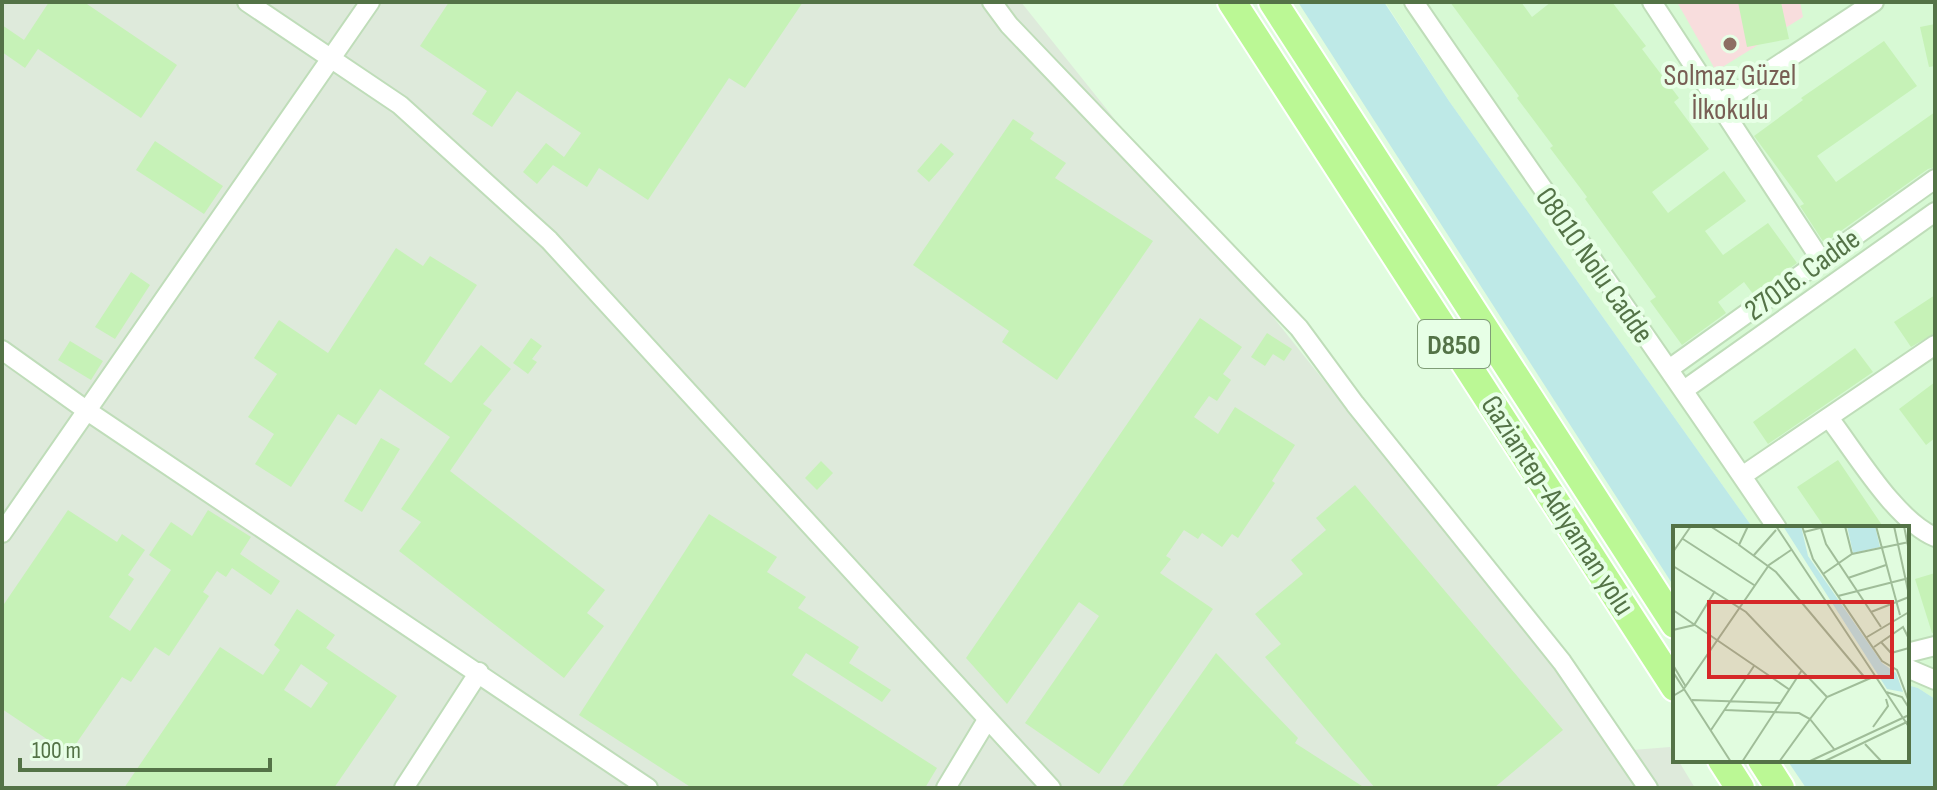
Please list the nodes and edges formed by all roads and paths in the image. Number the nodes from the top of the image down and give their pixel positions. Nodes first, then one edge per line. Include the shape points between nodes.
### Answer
1 (247, 2) edge
2 (370, 2) edge
3 (992, 2) edge
4 (1232, 2) edge
5 (1273, 2) edge
6 (1414, 2) edge
7 (1652, 2) edge
8 (1874, 2) edge
9 (333, 58) junction
10 (1719, 104) junction
11 (1935, 179) edge
12 (1935, 212) edge
13 (1821, 260) junction
14 (1935, 345) edge
15 (2, 350) edge
16 (1669, 369) junction
17 (1684, 390) junction
18 (86, 410) junction
19 (1829, 418) junction
20 (1742, 476) junction
21 (1776, 526) edge
22 (2, 533) edge
23 (1935, 537) edge
24 (1673, 621) edge
25 (1935, 646) edge
26 (1909, 652) edge
27 (1909, 669) edge
28 (479, 672) junction
29 (1935, 680) edge
30 (1673, 684) edge
31 (987, 720) junction
32 (1723, 762) edge
33 (1763, 762) edge
34 (404, 788) edge
35 (648, 788) edge
36 (946, 788) edge
37 (1051, 788) edge
38 (1648, 788) edge
39 (1740, 788) edge
40 (1780, 788) edge

1 - 9 street
2 - 9 street
3 - 38 street via 1299,328 1562,662
4 - 30 highway, Gaziantep-Adıyaman yolu / D850
5 - 24 highway, Gaziantep-Adıyaman yolu / D850
6 - 16 street, 08010 Nolu Cadde
7 - 10 street
8 - 10 street
9 - 18 street
9 - 31 street via 400,105 549,240
10 - 13 street
11 - 13 street, 27016. Cadde
12 - 17 street, 27016. Cadde
13 - 16 street, 27016. Cadde
14 - 19 street
15 - 18 street
16 - 17 street, 08010 Nolu Cadde
17 - 20 street, 08010 Nolu Cadde
18 - 22 street
18 - 28 street
19 - 20 street
19 - 23 street via 1897,509
20 - 21 street, 08010 Nolu Cadde
25 - 26 street
27 - 29 street
28 - 34 street
28 - 35 street
31 - 36 street
31 - 37 street
32 - 39 highway
33 - 40 highway

